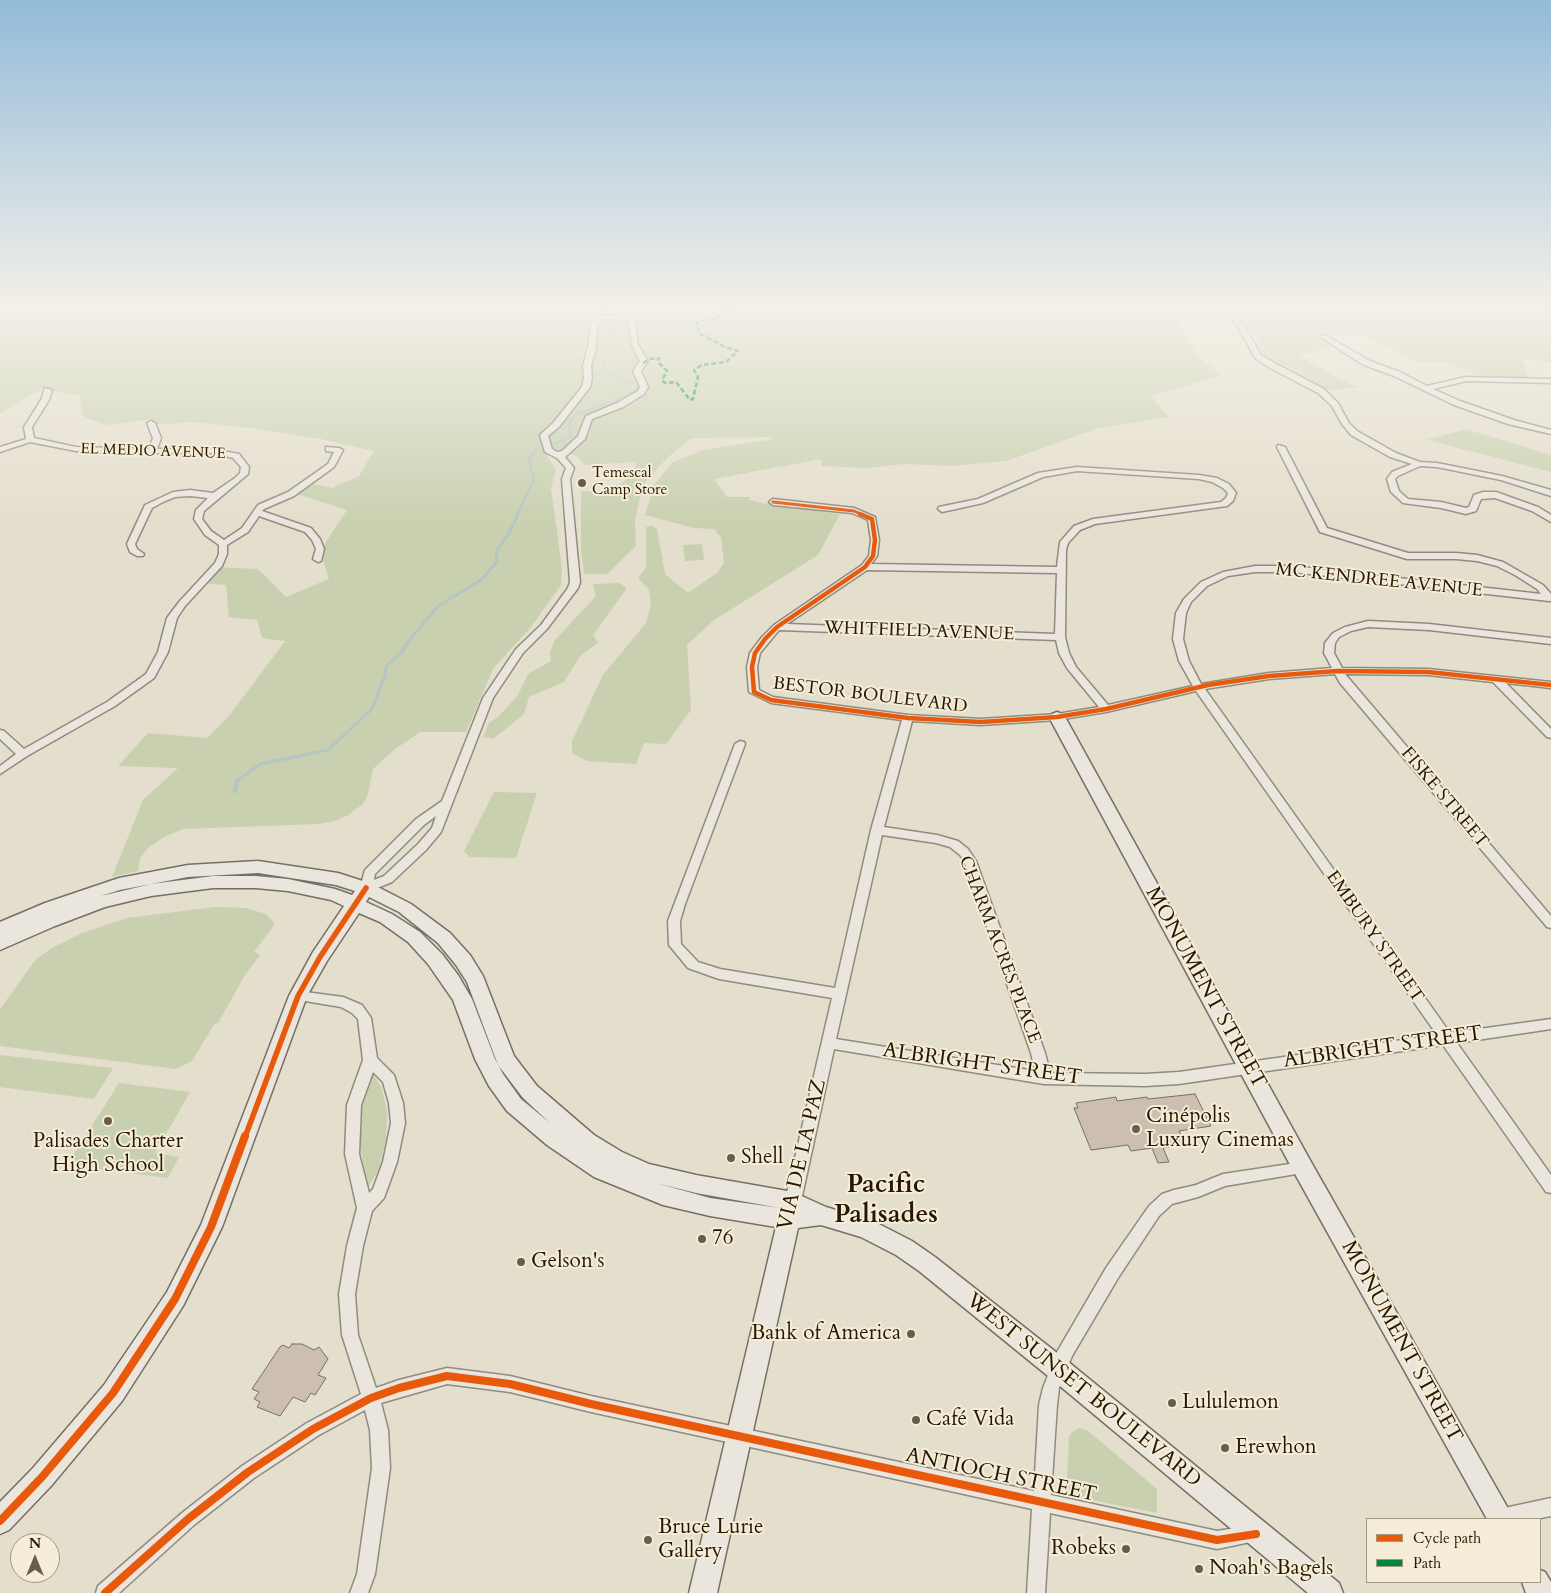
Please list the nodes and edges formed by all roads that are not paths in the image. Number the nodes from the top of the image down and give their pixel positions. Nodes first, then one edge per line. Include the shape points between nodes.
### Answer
1 (587, 380) edge
2 (641, 380) edge
3 (1302, 380) edge
4 (1408, 380) edge
5 (1460, 380) edge
6 (1523, 380) edge
7 (1551, 381) edge
8 (1426, 388) junction
9 (48, 390) dead end
10 (151, 423) dead end
11 (1551, 432) edge
12 (30, 440) junction
13 (1280, 447) dead end
14 (329, 449) dead end
15 (0, 450) edge
16 (152, 451) junction
17 (560, 456) junction
18 (1419, 464) junction
19 (1551, 493) edge
20 (215, 496) junction
21 (773, 502) dead end
22 (942, 509) dead end
23 (256, 512) junction
24 (1551, 520) edge
25 (223, 544) junction
26 (140, 554) dead end
27 (318, 560) dead end
28 (865, 567) junction
29 (1061, 570) junction
30 (1550, 598) edge
31 (777, 627) junction
32 (1060, 637) junction
33 (1551, 641) edge
34 (1337, 672) junction
35 (1497, 680) junction
36 (1551, 685) edge
37 (1198, 687) junction
38 (1106, 710) junction
39 (908, 718) junction
40 (1057, 718) junction
41 (0, 733) edge
42 (1551, 735) edge
43 (740, 744) dead end
44 (23, 754) junction
45 (0, 771) edge
46 (447, 803) junction
47 (877, 830) junction
48 (361, 895) junction
49 (1551, 924) edge
50 (0, 929) edge
51 (0, 943) edge
52 (841, 994) junction
53 (298, 996) junction
54 (1551, 1024) edge
55 (1445, 1039) junction
56 (829, 1043) junction
57 (370, 1060) junction
58 (1248, 1068) junction
59 (1044, 1078) junction
60 (1303, 1168) junction
61 (1551, 1187) edge
62 (365, 1208) junction
63 (791, 1210) junction
64 (1057, 1368) junction
65 (371, 1398) junction
66 (739, 1436) junction
67 (1042, 1502) junction
68 (1551, 1507) edge
69 (1500, 1518) edge
70 (0, 1521) edge
71 (1256, 1534) junction
72 (104, 1593) edge
73 (359, 1593) edge
74 (703, 1593) edge
75 (1036, 1593) edge
76 (1329, 1593) edge

1 - 17 street via 586,387 556,425 544,435 548,450
2 - 17 street via 644,387 641,392 589,418 582,437
3 - 18 street via 1321,390 1354,433
4 - 8 street
5 - 8 street
6 - 7 street
8 - 11 street via 1481,412
9 - 12 street via 28,427
10 - 16 street via 157,438
12 - 15 street
12 - 16 street, EL MEDIO AVENUE via 76,449
13 - 30 street via 1323,530 1407,556 1463,556 1500,564 1540,587
14 - 23 street via 339,450 331,465 301,488
16 - 20 street, EL MEDIO AVENUE via 213,451 236,456 245,467 244,474
17 - 46 street via 570,468 566,479 574,588 544,628 519,651 488,698
18 - 19 street via 1502,478
18 - 24 street via 1395,474 1391,479 1395,492 1406,501 1466,511 1473,509 1477,497 1483,494 1509,499 1535,509
20 - 25 street, EL MEDIO AVENUE via 200,510 198,519
20 - 26 street via 173,495 148,507 131,544 133,550
21 - 28 street via 854,512 872,519 874,556
22 - 29 street via 980,501 1041,476 1077,469 1206,478 1226,486 1232,493 1224,504 1111,519 1078,528 1064,542
23 - 25 street via 245,530
23 - 27 street via 308,530 320,549
25 - 44 street via 218,564 172,618 163,652 150,676 111,704
28 - 29 street
28 - 31 street, BESTOR BOULEVARD
29 - 32 street
30 - 37 street, MC KENDREE AVENUE via 1292,568 1226,574 1204,584 1187,601 1181,613 1178,639 1184,661
31 - 32 street, WHITFIELD AVENUE
31 - 39 street, BESTOR BOULEVARD via 755,653 753,683 754,692 759,696
32 - 38 street via 1072,668
33 - 34 street via 1368,624 1342,632 1330,643 1329,653
34 - 35 street, BESTOR BOULEVARD via 1428,672
34 - 37 street, BESTOR BOULEVARD via 1269,676
34 - 49 street, FISKE STREET
35 - 36 street, BESTOR BOULEVARD
35 - 42 street
37 - 38 street, BESTOR BOULEVARD
37 - 55 street, EMBURY STREET
38 - 40 street, BESTOR BOULEVARD
39 - 40 street, BESTOR BOULEVARD via 981,722
39 - 47 street, VIA DE LA PAZ
40 - 58 main road, MONUMENT STREET
41 - 44 street
43 - 52 street via 679,904 674,921 675,945 693,965 719,974
44 - 45 street
46 - 48 street via 420,822 369,874
46 - 48 street via 437,829 422,847 388,879
47 - 52 street, VIA DE LA PAZ
47 - 59 street, CHARM ACRES PLACE via 937,839 954,844 964,852 970,861 1038,1053
48 - 50 main road, WEST SUNSET BOULEVARD via 338,879 286,870 258,867 188,871 119,884 51,906
48 - 51 main road, WEST SUNSET BOULEVARD via 335,895 256,882 214,882 151,890 101,902 49,920
48 - 53 main road
48 - 63 main road, WEST SUNSET BOULEVARD via 414,937 452,980 496,1080 514,1105 560,1143 602,1171 663,1196 710,1207
52 - 56 street, VIA DE LA PAZ
53 - 57 street via 343,1002 357,1009 364,1018
53 - 70 main road via 211,1227 175,1299 113,1394
54 - 55 street, ALBRIGHT STREET
55 - 58 street, ALBRIGHT STREET
55 - 61 street, EMBURY STREET
56 - 59 street, ALBRIGHT STREET
56 - 63 street, VIA DE LA PAZ
57 - 62 street via 354,1105 352,1154
57 - 62 street via 388,1078 398,1123 379,1193
58 - 59 street, ALBRIGHT STREET via 1145,1080
58 - 60 main road, MONUMENT STREET
60 - 64 street via 1223,1180 1167,1199 1150,1217 1112,1273
60 - 69 main road, MONUMENT STREET
62 - 65 street via 347,1294 350,1335
63 - 64 main road, WEST SUNSET BOULEVARD via 867,1229 904,1248
63 - 66 main road, VIA DE LA PAZ
64 - 67 street via 1048,1405
64 - 71 main road, WEST SUNSET BOULEVARD
65 - 66 street, ANTIOCH STREET via 447,1376 510,1384
65 - 72 street, ANTIOCH STREET via 313,1429 248,1472 188,1519
65 - 73 street via 379,1430 382,1468 366,1574
66 - 67 street, ANTIOCH STREET
66 - 74 main road, VIA DE LA PAZ
67 - 71 street, ANTIOCH STREET via 1217,1540
67 - 75 street
68 - 69 street
71 - 76 main road, WEST SUNSET BOULEVARD

